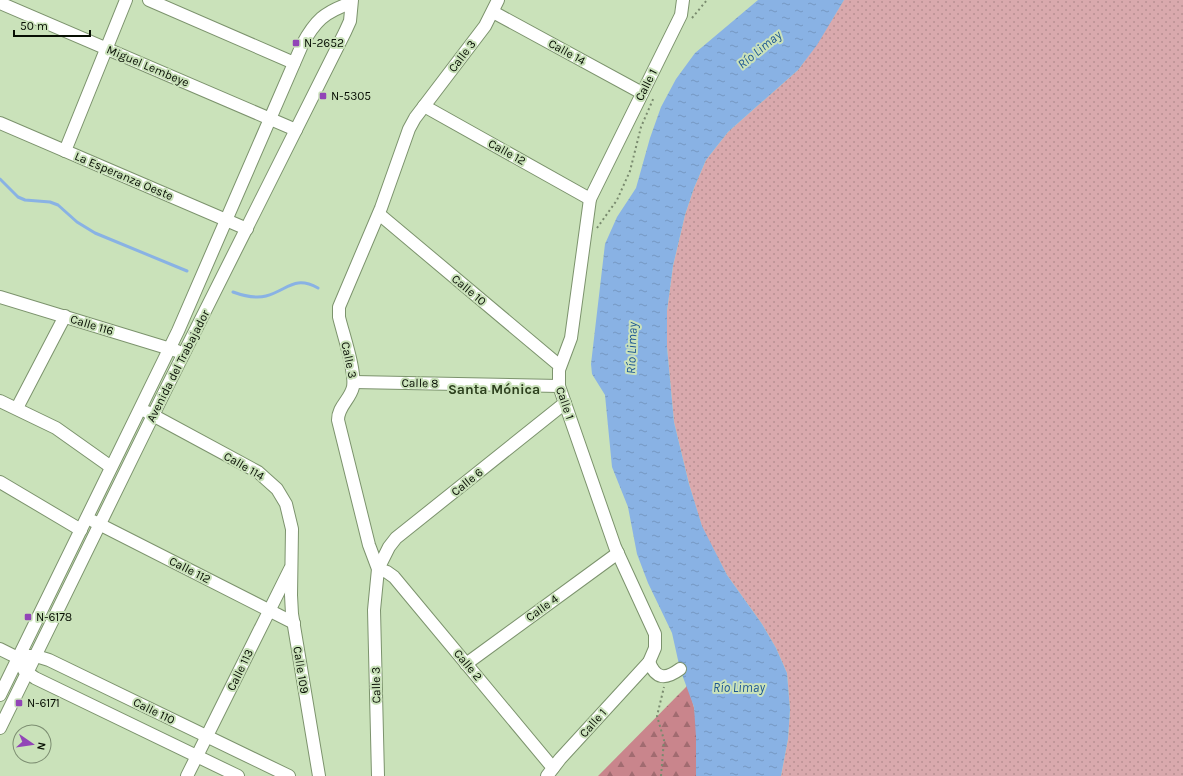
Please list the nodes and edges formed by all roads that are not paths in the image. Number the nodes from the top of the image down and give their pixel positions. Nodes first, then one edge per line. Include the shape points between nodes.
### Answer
1 (126, 0) edge
2 (149, 0) edge
3 (498, 0) edge
4 (683, 0) edge
5 (349, 1) edge
6 (0, 3) edge
7 (493, 12) junction
8 (106, 48) junction
9 (294, 63) junction
10 (642, 93) junction
11 (424, 106) junction
12 (270, 118) junction
13 (0, 123) edge
14 (296, 130) junction
15 (65, 151) junction
16 (590, 199) junction
17 (378, 214) junction
18 (226, 220) junction
19 (247, 228) junction
20 (0, 297) edge
21 (64, 316) junction
22 (170, 348) junction
23 (184, 353) junction
24 (560, 366) junction
25 (354, 382) junction
26 (559, 386) junction
27 (0, 401) edge
28 (565, 403) junction
29 (17, 408) junction
30 (140, 409) junction
31 (153, 416) junction
32 (111, 467) junction
33 (0, 482) edge
34 (87, 517) junction
35 (100, 524) junction
36 (81, 530) junction
37 (618, 552) junction
38 (292, 564) junction
39 (378, 569) junction
40 (269, 611) junction
41 (294, 623) junction
42 (0, 649) edge
43 (36, 656) junction
44 (18, 658) junction
45 (649, 662) junction
46 (466, 664) junction
47 (680, 669) dead end
48 (27, 673) junction
49 (0, 695) edge
50 (0, 728) edge
51 (207, 736) junction
52 (197, 756) junction
53 (550, 772) edge
54 (187, 776) edge
55 (238, 776) edge
56 (289, 776) edge
57 (319, 776) edge
58 (378, 776) edge

1 - 8 street
2 - 9 street
3 - 7 street, Calle 3
4 - 10 street, Calle 1 via 681,15
5 - 9 street, Avenida del Trabajador via 318,20 306,37
5 - 14 street, Avenida del Trabajador via 350,18 347,29
6 - 8 street, Miguel Lembeye
7 - 10 street, Calle 14
7 - 11 street, Calle 3
8 - 12 street, Miguel Lembeye
8 - 15 street
9 - 12 street, Avenida del Trabajador
10 - 16 street, Calle 1
11 - 16 street, Calle 12
11 - 17 street, Calle 3 via 406,135
12 - 14 street, Miguel Lembeye
12 - 18 street, Avenida del Trabajador
13 - 15 street, La Esperanza Oeste
14 - 19 street, Avenida del Trabajador
15 - 18 street, La Esperanza Oeste
16 - 24 street, Calle 1 via 570,338
17 - 24 street, Calle 10
17 - 25 street, Calle 3 via 339,307
18 - 19 street, La Esperanza Oeste
18 - 22 street, Avenida del Trabajador
19 - 23 street, Avenida del Trabajador
20 - 21 street, Calle 116
21 - 22 street, Calle 116
21 - 29 street
22 - 23 street, Calle 116
22 - 30 street, Avenida del Trabajador
23 - 31 street, Avenida del Trabajador
24 - 26 street, Calle 1
25 - 26 street, Calle 8
25 - 39 street, Calle 3 via 340,410 338,420 369,545
26 - 28 street, Calle 1
27 - 29 street
28 - 37 street, Calle 1
28 - 39 street, Calle 6 via 396,538
29 - 32 street via 56,428
30 - 31 street, Calle 114
30 - 32 street, Avenida del Trabajador
31 - 35 street, Avenida del Trabajador
31 - 38 street, Calle 114 via 258,472 271,482 282,496 291,520
32 - 34 street, Avenida del Trabajador
33 - 36 street
34 - 35 street, Calle 112
34 - 36 street, Avenida del Trabajador
35 - 40 street, Calle 112
35 - 43 street, Avenida del Trabajador
36 - 44 street, Avenida del Trabajador
37 - 45 street, Calle 1 via 655,634 655,648
37 - 46 street, Calle 4
38 - 40 street, Calle 113
38 - 41 street, Calle 109 via 291,605
39 - 46 street, Calle 2 via 394,577
39 - 58 street, Calle 3 via 374,610
40 - 41 street, Calle 112
40 - 51 street, Calle 113
41 - 57 street, Calle 109
42 - 44 street
43 - 44 street, Calle 110
43 - 48 street, Avenida del Trabajador
43 - 51 street, Calle 110
44 - 48 street, Calle 110
44 - 49 street, Avenida del Trabajador
45 - 47 street via 657,674 667,676
45 - 53 street, Calle 1
46 - 53 street, Calle 2
48 - 50 street, Avenida del Trabajador
48 - 52 street, Calle 110
51 - 52 street, Calle 113
51 - 56 street, Calle 110
52 - 54 street, Calle 113
52 - 55 street, Calle 110

